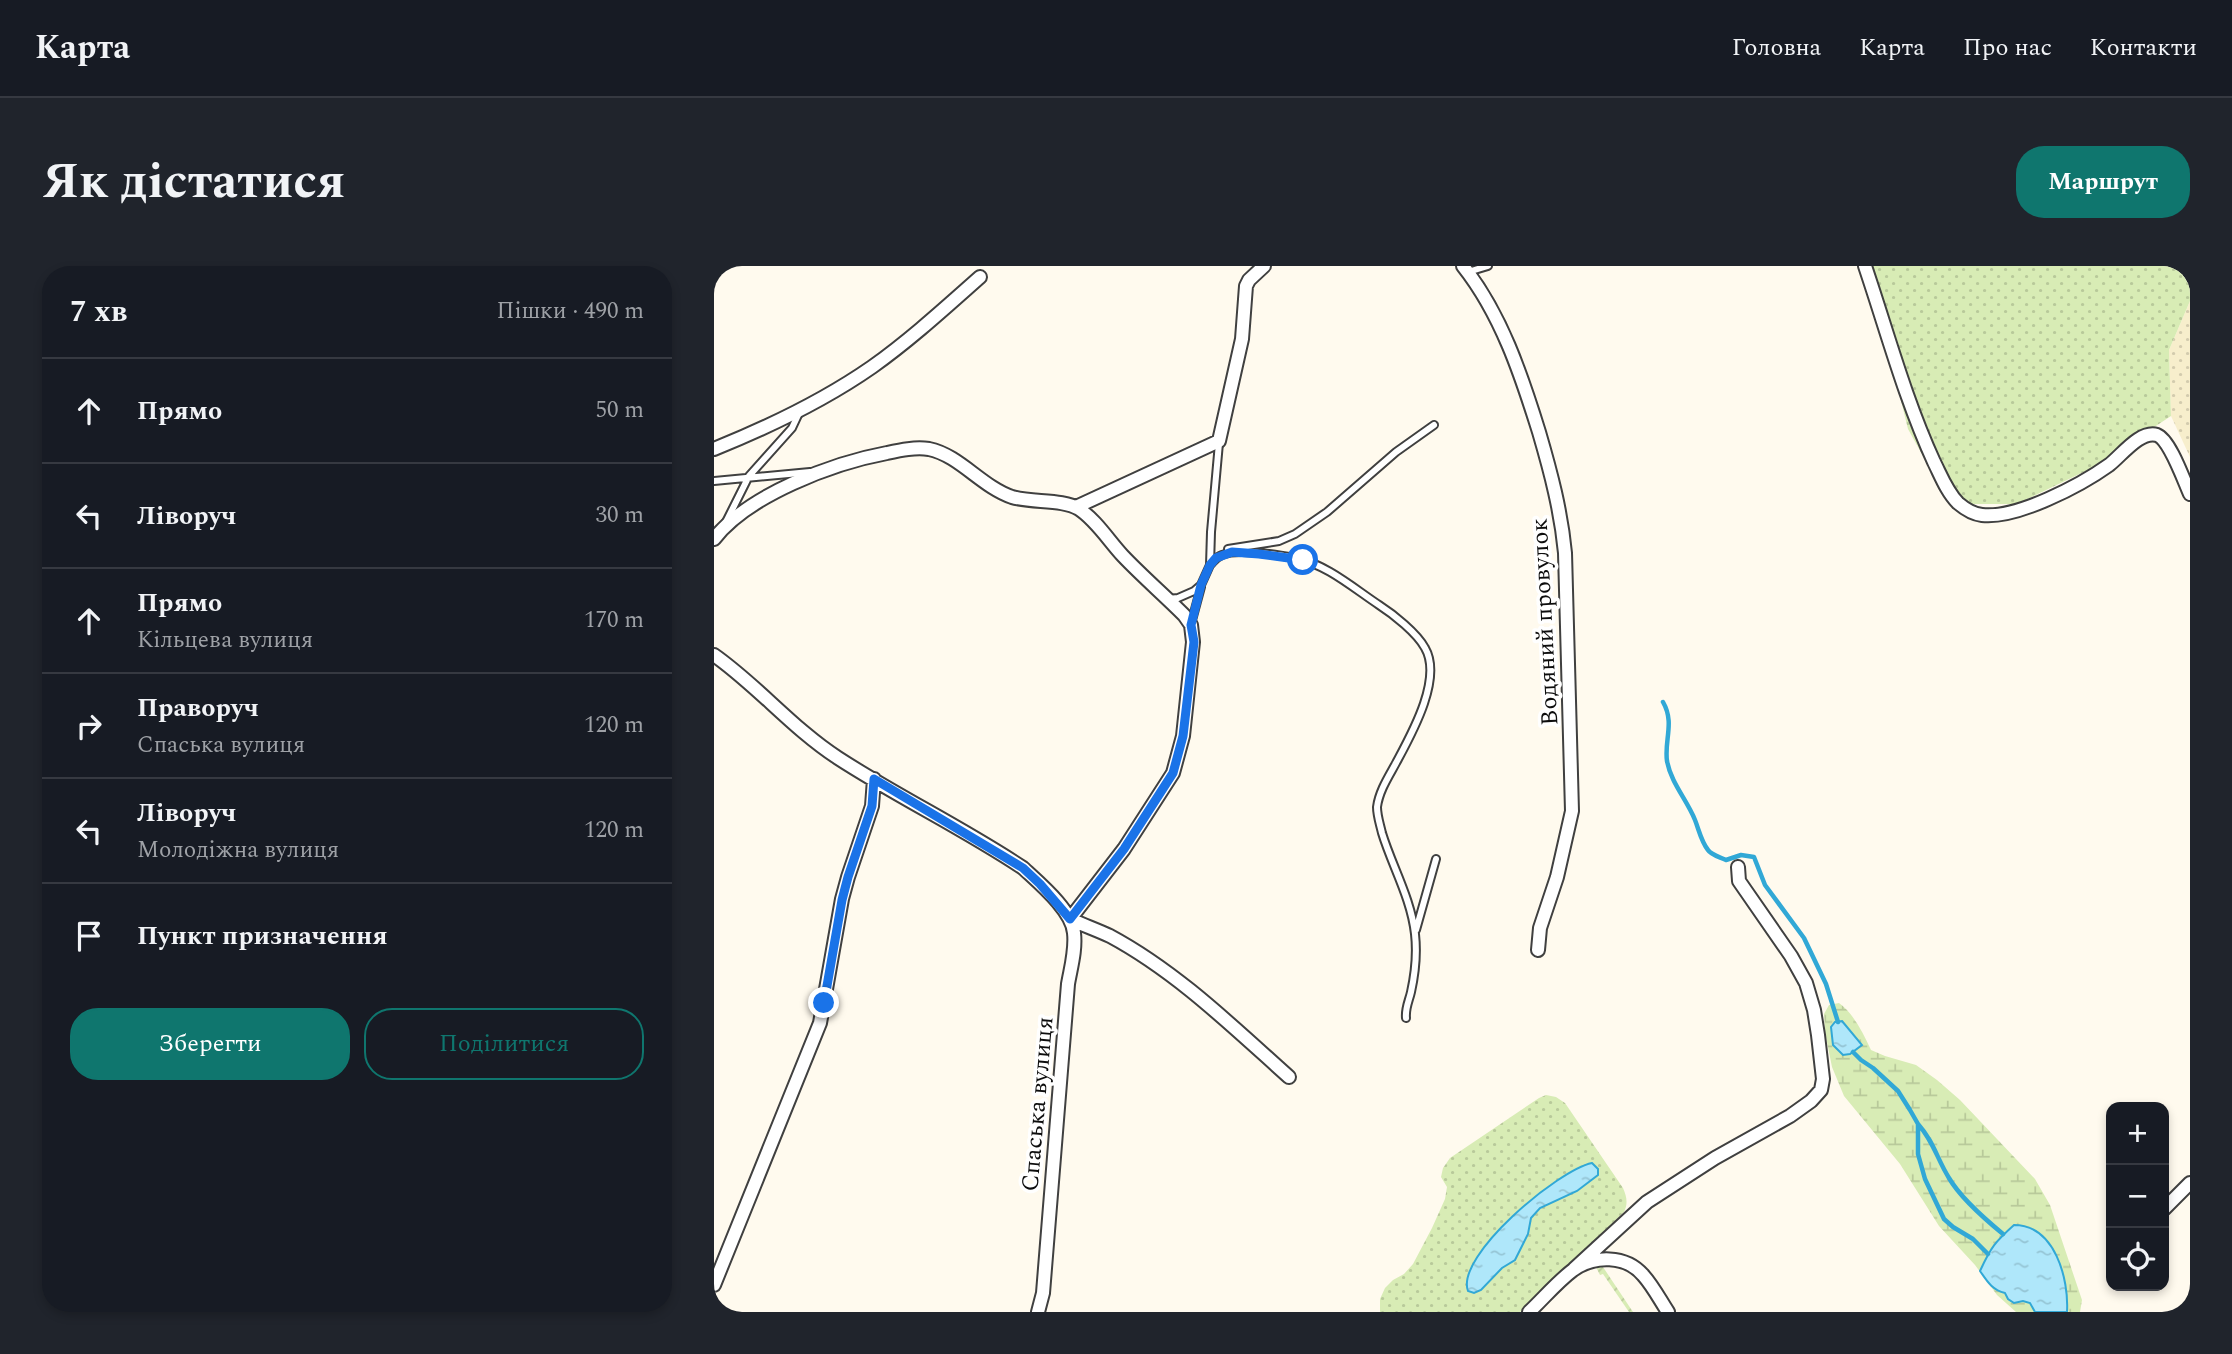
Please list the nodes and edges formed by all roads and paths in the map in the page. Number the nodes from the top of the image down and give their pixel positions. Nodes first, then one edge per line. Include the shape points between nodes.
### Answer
1 (1264, 266) edge
2 (1488, 266) edge
3 (1865, 266) edge
4 (1466, 269) edge
5 (980, 277) dead end
6 (802, 408) junction
7 (1434, 425) dead end
8 (1219, 441) junction
9 (714, 449) edge
10 (821, 470) junction
11 (749, 477) junction
12 (714, 481) edge
13 (2190, 494) edge
14 (1076, 507) junction
15 (723, 527) junction
16 (714, 539) edge
17 (1216, 558) junction
18 (1210, 565) junction
19 (1201, 585) junction
20 (1168, 599) junction
21 (1191, 625) junction
22 (714, 655) edge
23 (874, 779) junction
24 (1436, 859) dead end
25 (1738, 867) dead end
26 (1070, 919) junction
27 (1415, 935) junction
28 (1538, 950) dead end
29 (1406, 1018) dead end
30 (1289, 1077) dead end
31 (2190, 1183) edge
32 (2169, 1204) edge
33 (1574, 1269) junction
34 (714, 1285) edge
35 (1038, 1312) edge
36 (1529, 1312) edge
37 (1668, 1312) edge

1 - 8 street via 1246,286 1242,339
2 - 4 lane
3 - 13 street via 1928,447 1951,496 1967,509 1997,514 2037,504 2090,477 2153,434 2165,440
4 - 28 street, Водяний провулок via 1523,379 1562,519 1572,811
5 - 6 street via 870,368
6 - 9 street
6 - 11 lane via 792,428
7 - 17 lane via 1295,534 1227,550
8 - 14 street
8 - 18 lane
10 - 11 lane
10 - 14 street via 906,449 930,449 1011,496
10 - 15 street
11 - 12 lane
11 - 15 lane
14 - 20 street
15 - 16 street
17 - 18 lane
17 - 27 lane via 1232,552 1315,564 1385,609 1425,648 1430,675 1423,707 1377,805
18 - 19 lane
19 - 20 lane via 1187,595
19 - 21 lane
20 - 21 street
21 - 26 street via 1194,642 1183,736 1173,773 1124,849
22 - 23 street via 816,742
23 - 26 street via 1023,868
23 - 34 street via 872,806 842,900 820,1023
24 - 27 lane
25 - 33 street via 1739,881 1806,983 1818,1035 1821,1090 1790,1116 1647,1202
26 - 30 street via 1155,963
26 - 35 street, Спаська вулиця via 1075,947 1068,984 1044,1293
27 - 29 lane
31 - 32 street
33 - 36 street
33 - 37 street via 1607,1259 1633,1266

